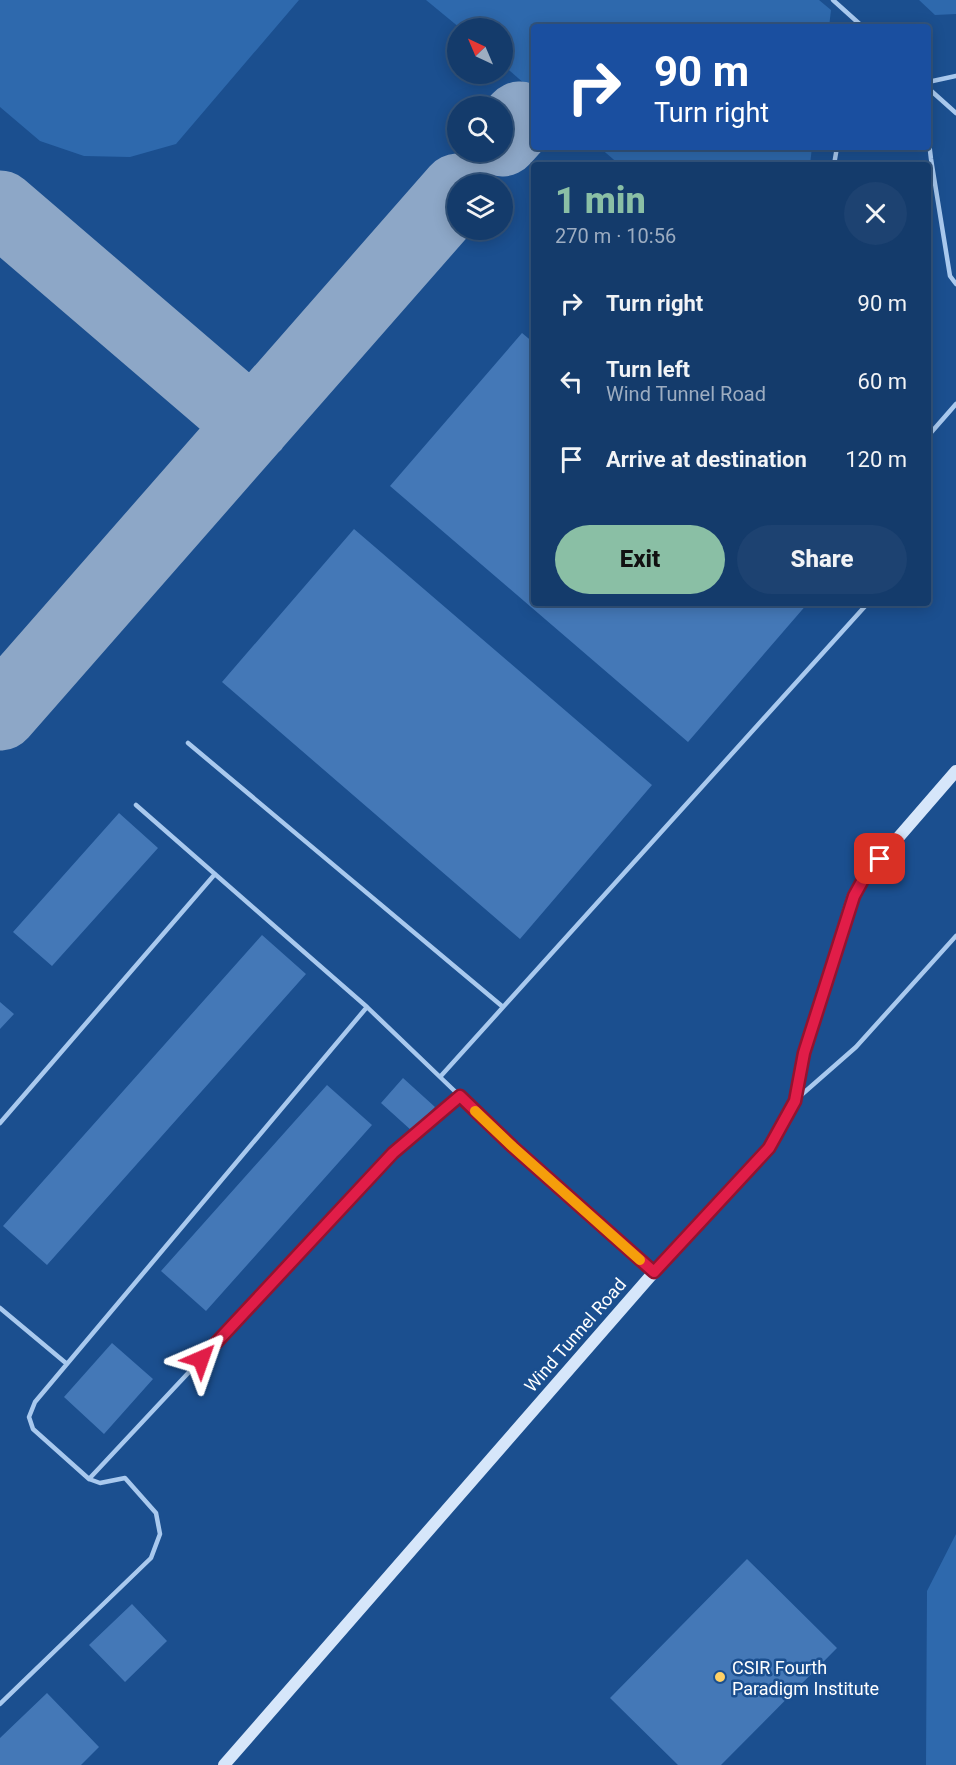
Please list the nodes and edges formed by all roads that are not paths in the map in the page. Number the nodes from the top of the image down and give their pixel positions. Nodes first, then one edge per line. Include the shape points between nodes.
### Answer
1 (833, 0) edge
2 (859, 24) edge
3 (956, 76) edge
4 (931, 81) edge
5 (931, 90) edge
6 (956, 113) edge
7 (930, 150) edge
8 (956, 284) edge
9 (956, 404) edge
10 (931, 433) edge
11 (865, 606) edge
12 (188, 743) dead end
13 (956, 771) edge
14 (136, 805) dead end
15 (215, 874) junction
16 (956, 936) edge
17 (367, 1007) junction
18 (503, 1008) junction
19 (440, 1077) junction
20 (460, 1096) junction
21 (795, 1101) junction
22 (0, 1123) edge
23 (654, 1272) junction
24 (0, 1308) edge
25 (67, 1364) junction
26 (89, 1479) junction
27 (0, 1704) edge
28 (224, 1765) edge

1 - 2 lane
3 - 4 lane
5 - 6 lane
7 - 8 lane via 948,265
9 - 10 lane
11 - 18 lane
12 - 18 lane
13 - 21 street, Wind Tunnel Road via 865,876 854,896 804,1053
14 - 15 lane
15 - 17 lane
15 - 22 lane
16 - 21 lane via 856,1047
17 - 19 lane
17 - 25 lane
18 - 19 lane
19 - 20 lane
20 - 23 lane
20 - 26 lane via 393,1153
21 - 23 street, Wind Tunnel Road via 769,1148
23 - 28 street, Wind Tunnel Road
24 - 25 lane
25 - 26 lane via 35,1402 29,1417 33,1429
26 - 27 lane via 100,1482 125,1478 156,1513 160,1534 151,1558

